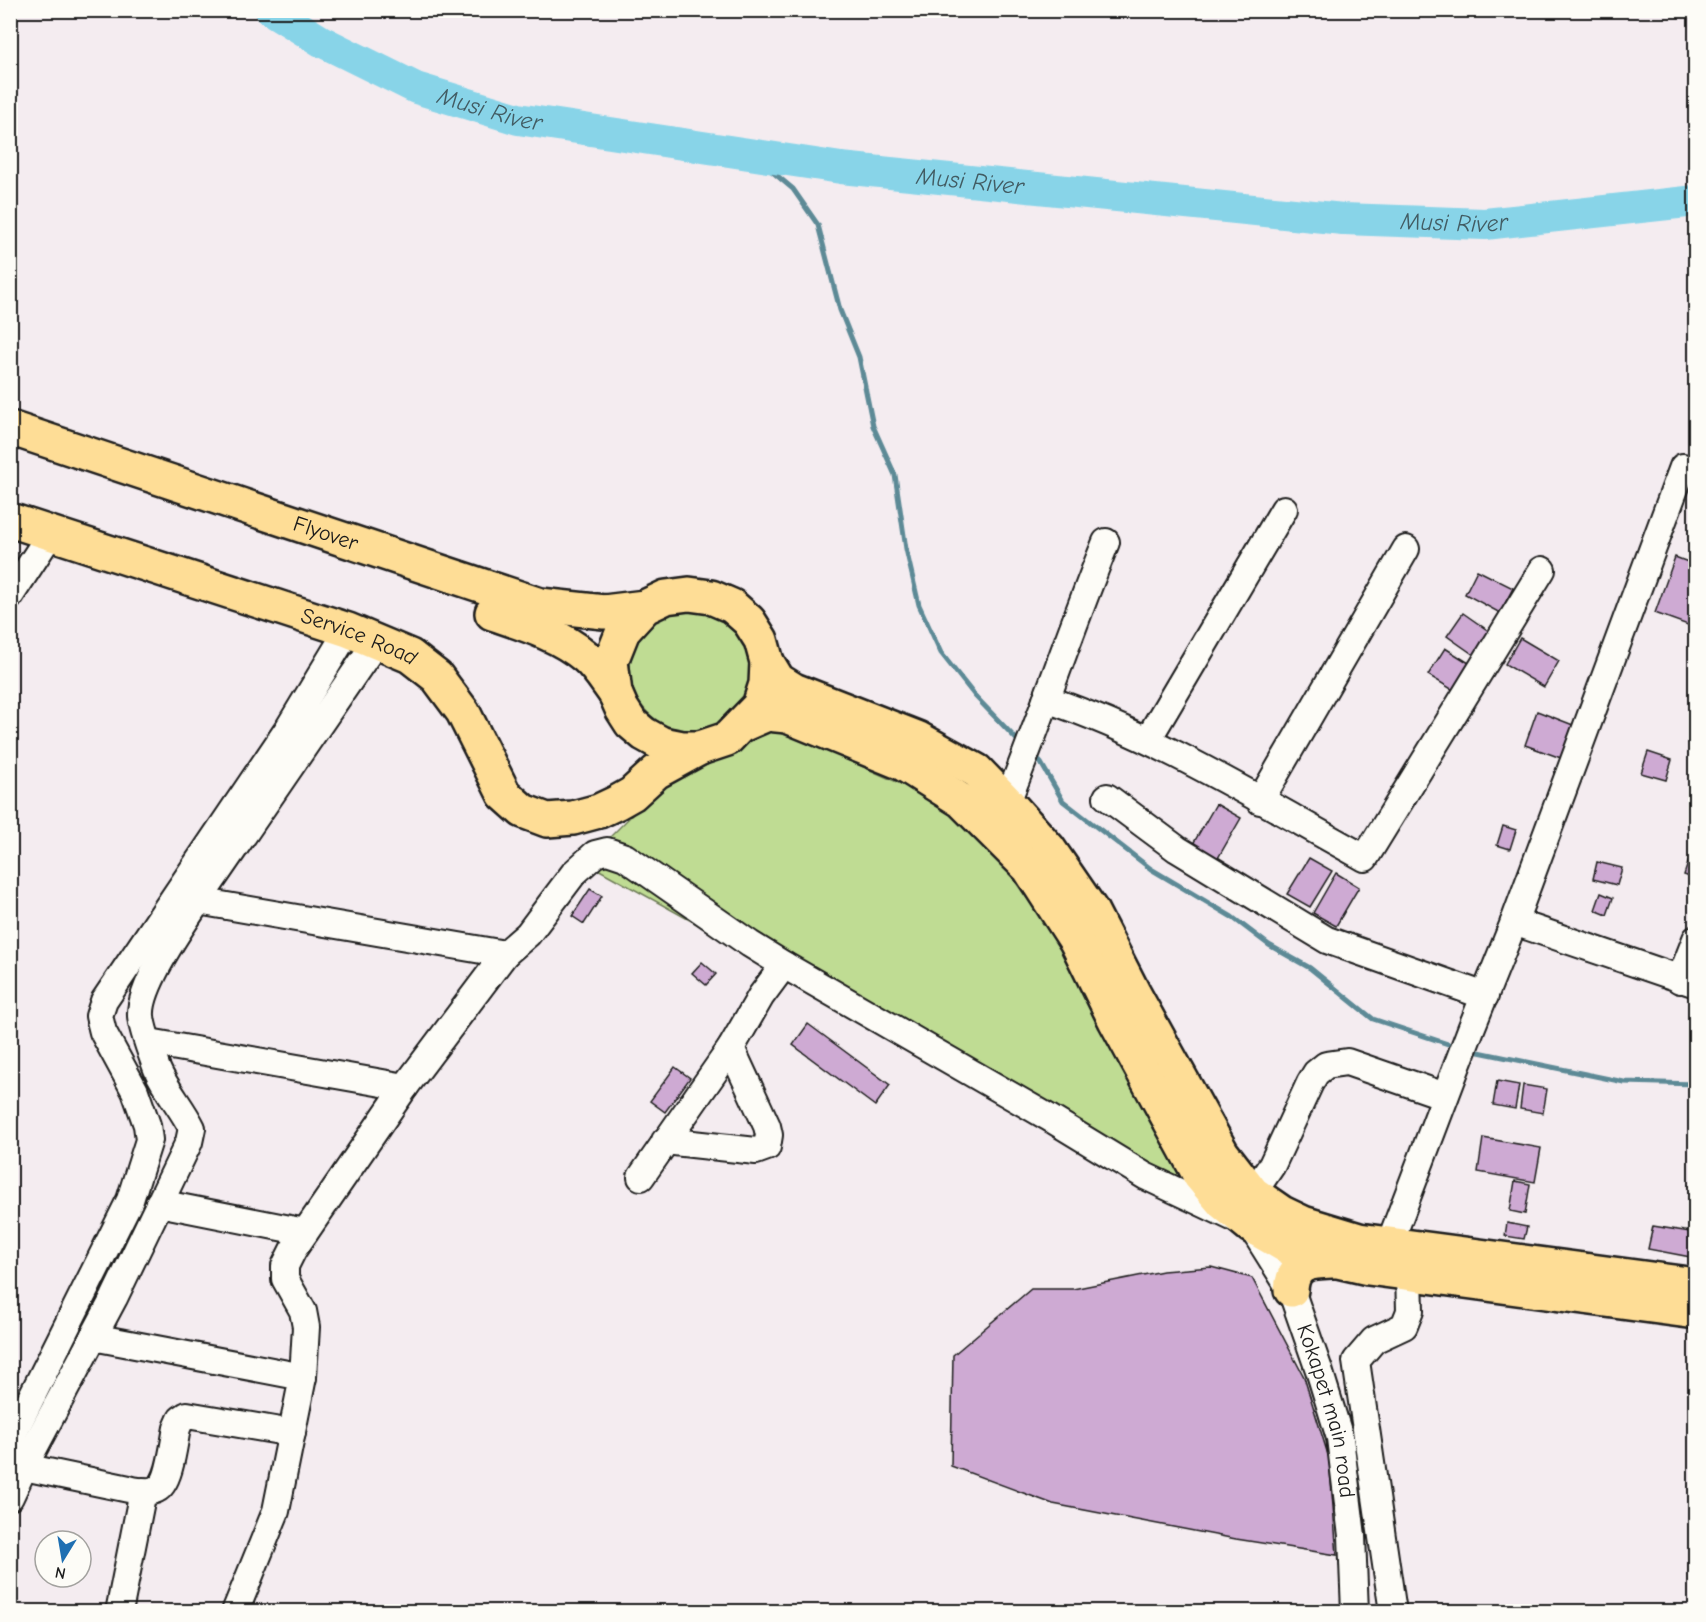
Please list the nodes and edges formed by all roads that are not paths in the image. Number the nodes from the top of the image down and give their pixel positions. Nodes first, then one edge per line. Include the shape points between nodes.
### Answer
1 (10, 428) edge
2 (10, 451) edge
3 (1683, 467) dead end
4 (1284, 508) dead end
5 (10, 520) edge
6 (51, 533) junction
7 (1106, 542) dead end
8 (1406, 549) dead end
9 (1542, 570) dead end
10 (10, 596) edge
11 (645, 607) junction
12 (537, 616) junction
13 (362, 636) junction
14 (767, 662) junction
15 (615, 693) junction
16 (1043, 709) junction
17 (744, 724) junction
18 (644, 734) junction
19 (1148, 740) junction
20 (700, 748) junction
21 (632, 794) junction
22 (1107, 797) dead end
23 (1260, 801) junction
24 (1007, 802) junction
25 (198, 902) junction
26 (1514, 922) junction
27 (1695, 939) edge
28 (504, 954) junction
29 (784, 965) junction
30 (1688, 982) edge
31 (1485, 996) junction
32 (149, 1042) junction
33 (731, 1048) junction
34 (405, 1087) junction
35 (1445, 1096) junction
36 (665, 1141) junction
37 (641, 1178) dead end
38 (1252, 1193) junction
39 (159, 1203) junction
40 (1251, 1226) junction
41 (305, 1232) junction
42 (1389, 1245) junction
43 (1338, 1261) junction
44 (1409, 1274) junction
45 (1546, 1280) junction
46 (1695, 1285) edge
47 (1291, 1290) junction
48 (1695, 1312) edge
49 (93, 1338) junction
50 (303, 1377) junction
51 (292, 1432) junction
52 (10, 1440) edge
53 (24, 1467) junction
54 (143, 1491) junction
55 (10, 1497) edge
56 (119, 1611) edge
57 (235, 1611) edge
58 (1355, 1611) edge
59 (1393, 1611) edge

1 - 12 main road, Flyover
2 - 12 main road, Flyover
3 - 26 street
4 - 19 street
5 - 6 main road, Service Road
6 - 10 street
6 - 13 main road, Service Road
7 - 16 street
8 - 23 street
9 - 23 street via 1365,858
11 - 12 main road, Flyover
11 - 14 main road via 666,597 689,594 711,597 732,606 749,621 761,640
11 - 15 main road via 623,631 611,661
12 - 15 main road, Flyover via 588,658
13 - 21 main road, Service Road via 410,656 437,677 463,712 504,795 523,811 547,820 573,818 599,811
13 - 25 street
13 - 52 street via 288,729 104,1001 99,1016 103,1032 135,1091 149,1140 130,1200
14 - 17 main road via 759,706
14 - 24 main road via 778,680 794,690 917,738 977,771
15 - 18 main road via 631,723
16 - 19 street via 1078,710
16 - 24 street
17 - 20 main road via 727,739
17 - 40 main road via 767,714 787,716 902,763 962,801 1029,868 1076,941 1200,1176 1223,1203
18 - 20 main road via 662,744
18 - 21 main road
19 - 23 street
20 - 21 main road, Service Road via 656,772
22 - 31 street via 1177,849 1327,940
24 - 38 main road via 1049,849 1091,910 1222,1153
25 - 28 street
25 - 32 street via 145,993 141,1015
26 - 30 street
26 - 31 street
27 - 30 street
28 - 29 street via 528,934 574,873 601,851 626,857
28 - 34 street
29 - 33 street
29 - 40 street via 1145,1176
31 - 35 street
32 - 34 street
32 - 39 street via 168,1091 192,1128
33 - 36 street
33 - 36 street via 767,1126 767,1147 756,1151
34 - 41 street
35 - 38 street via 1347,1062 1326,1065 1316,1072 1272,1165
35 - 42 street
36 - 37 street
38 - 42 main road via 1303,1223
39 - 41 street
39 - 49 street
40 - 43 main road via 1294,1251
40 - 47 street, Kokapet main road
41 - 50 street via 285,1266 285,1279 303,1311 306,1327
42 - 45 main road
43 - 44 main road
43 - 47 main road via 1311,1262 1300,1267 1292,1278
44 - 45 main road
44 - 59 street via 1410,1311 1404,1326 1374,1340 1356,1361
45 - 46 main road
45 - 48 main road
47 - 58 street, Kokapet main road via 1340,1438 1352,1536
49 - 50 street
49 - 53 street
50 - 51 street
51 - 54 street via 187,1415 177,1428 164,1484 156,1490
51 - 57 street via 276,1511
53 - 54 street
53 - 55 street
54 - 56 street

